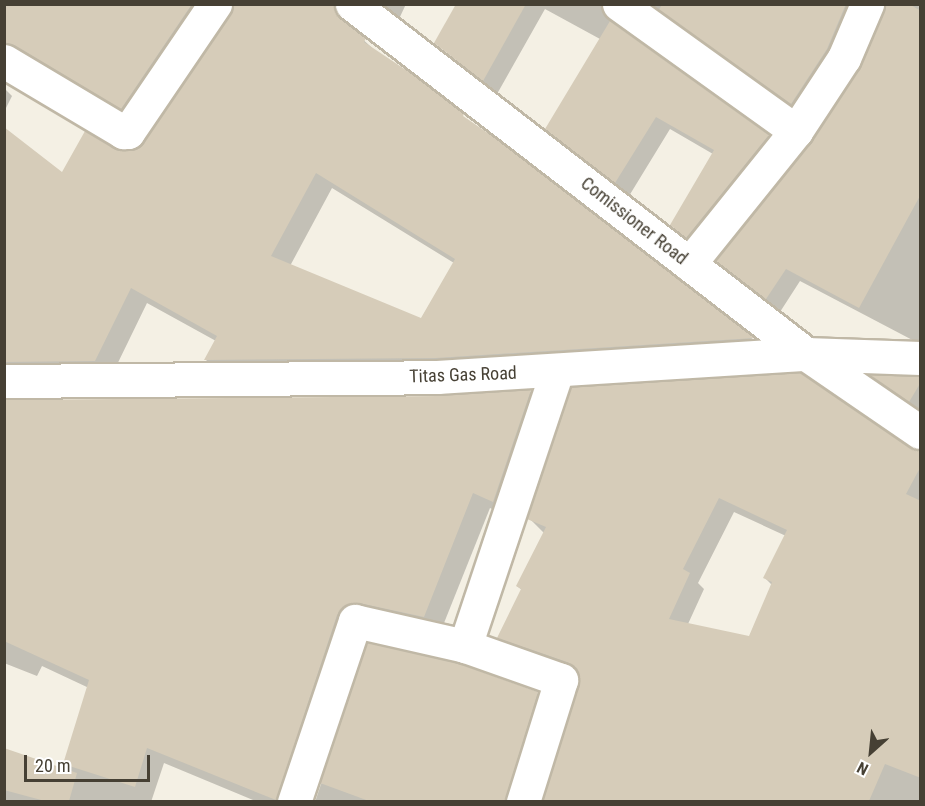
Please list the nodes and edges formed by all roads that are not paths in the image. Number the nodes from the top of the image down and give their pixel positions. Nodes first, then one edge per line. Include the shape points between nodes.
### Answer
1 (215, 4) edge
2 (352, 4) edge
3 (619, 4) edge
4 (867, 4) edge
5 (4, 61) edge
6 (796, 131) junction
7 (689, 264) junction
8 (806, 354) junction
9 (921, 358) edge
10 (557, 371) junction
11 (4, 381) edge
12 (921, 432) edge
13 (465, 646) junction
14 (294, 801) edge
15 (523, 801) edge

1 - 5 street via 128,132
2 - 7 street, Comissioner Road
3 - 6 street
4 - 6 street via 844,58
6 - 7 street
7 - 8 street, Comissioner Road
8 - 9 street, Titas Gas Road
8 - 10 street, Titas Gas Road
8 - 12 street, Comissioner Road
10 - 11 street, Titas Gas Road via 437,377
10 - 13 street
13 - 14 street via 355,621
13 - 15 street via 561,680

